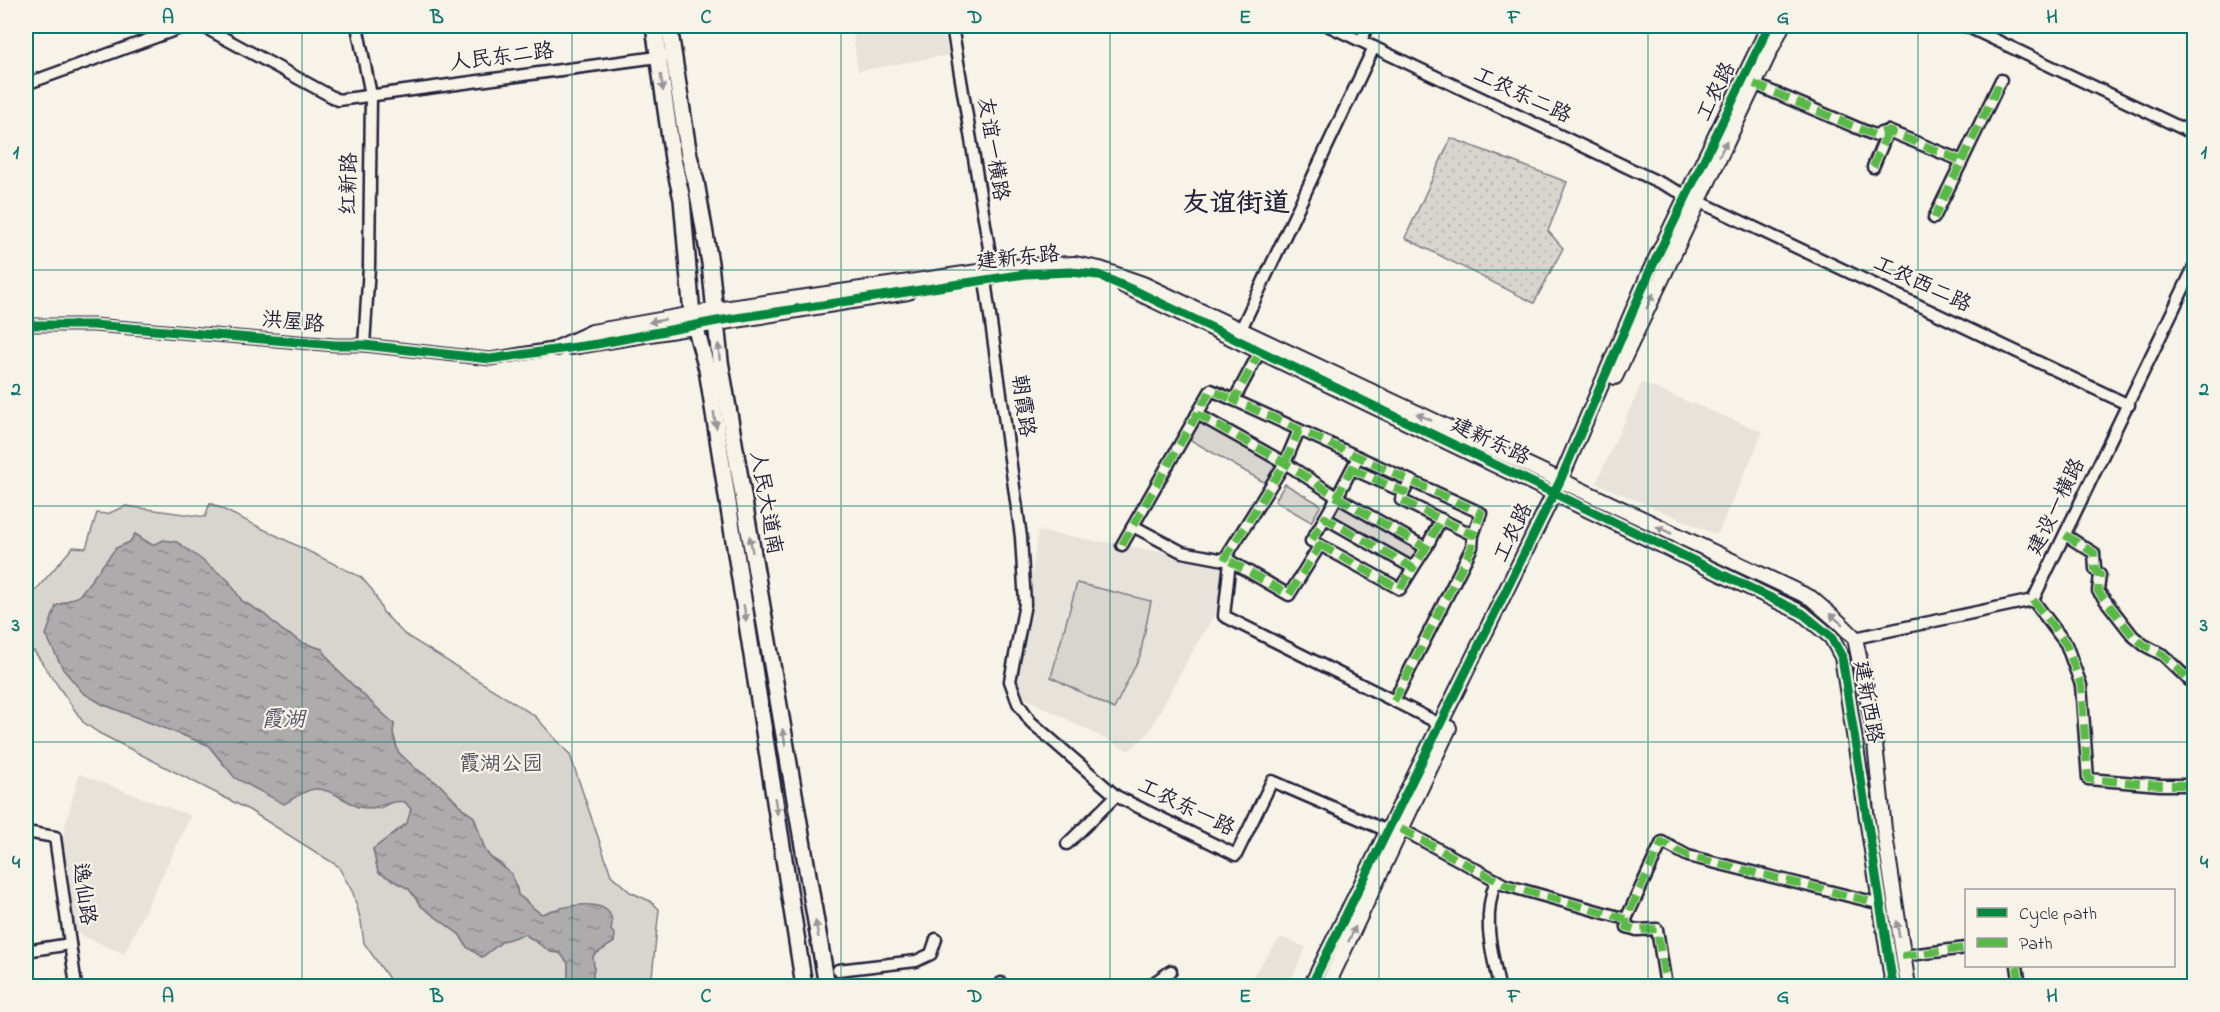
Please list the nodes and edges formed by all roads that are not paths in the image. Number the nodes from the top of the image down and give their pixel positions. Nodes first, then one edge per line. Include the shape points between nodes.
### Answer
1 (186, 26) edge
2 (202, 26) edge
3 (357, 26) edge
4 (654, 26) edge
5 (669, 26) edge
6 (952, 26) edge
7 (1329, 26) edge
8 (1368, 26) edge
9 (1769, 26) edge
10 (1782, 26) edge
11 (1966, 26) edge
12 (1361, 40) junction
13 (1374, 47) junction
14 (674, 54) junction
15 (658, 58) junction
16 (2001, 80) dead end
17 (26, 84) edge
18 (1754, 84) junction
19 (371, 95) junction
20 (1888, 131) junction
21 (2194, 134) edge
22 (1962, 161) junction
23 (1873, 167) dead end
24 (1693, 198) junction
25 (1934, 218) dead end
26 (2194, 267) edge
27 (990, 276) junction
28 (716, 316) junction
29 (694, 321) junction
30 (26, 325) edge
31 (1241, 329) junction
32 (364, 345) junction
33 (557, 348) joint
34 (1260, 351) junction
35 (1234, 400) junction
36 (2128, 405) junction
37 (1197, 414) junction
38 (1299, 430) junction
39 (1358, 457) junction
40 (1285, 463) junction
41 (1352, 469) junction
42 (1411, 481) junction
43 (1556, 486) junction
44 (1404, 492) junction
45 (1337, 497) junction
46 (1325, 518) junction
47 (1441, 519) junction
48 (1133, 526) junction
49 (1473, 535) junction
50 (2065, 535) junction
51 (1122, 545) dead end
52 (1320, 545) junction
53 (1426, 548) junction
54 (1227, 561) junction
55 (1413, 568) junction
56 (2033, 600) junction
57 (1855, 638) junction
58 (2194, 682) edge
59 (1394, 700) junction
60 (1440, 724) junction
61 (2194, 784) edge
62 (1116, 796) junction
63 (26, 832) edge
64 (1395, 832) junction
65 (1067, 844) dead end
66 (1496, 880) junction
67 (1881, 904) junction
68 (1626, 919) junction
69 (936, 939) dead end
70 (70, 944) junction
71 (1965, 948) edge
72 (26, 951) edge
73 (1902, 956) junction
74 (2017, 967) edge
75 (838, 970) dead end
76 (1171, 970) dead end
77 (76, 987) edge
78 (804, 987) edge
79 (827, 987) edge
80 (1149, 987) edge
81 (1311, 987) edge
82 (1327, 987) edge
83 (1499, 987) edge
84 (1666, 987) edge
85 (1893, 987) edge
86 (1908, 987) edge
87 (2020, 987) edge

1 - 17 street
2 - 19 street, 人民东二路 via 338,100
3 - 19 street, 红新路
4 - 15 main road, 人民大道南
5 - 14 main road, 人民大道南
6 - 27 street, 友谊一横路
7 - 12 street, 工农东二路
8 - 12 street
9 - 24 street, 工农路
10 - 18 street, 工农路
11 - 21 street
12 - 13 street, 工农东二路
13 - 24 street, 工农东二路
13 - 31 street
14 - 15 street, 人民东二路
14 - 28 main road, 人民大道南
15 - 19 street, 人民东二路
15 -> 29 main road, 人民大道南 via 682,199
16 - 22 street
18 - 20 street via 1874,135
24 -> 18 street, 工农路
19 - 32 street, 红新路
20 - 22 street
20 - 23 street
22 - 25 street
24 - 36 street, 工农西二路
24 - 43 street, 工农路
26 - 36 street, 建设一横路
27 - 28 street, 建新东路
27 - 31 street, 建新东路 via 1023,266 1075,264 1100,268
27 - 34 street, 建新东路 via 1071,272 1098,276
27 - 62 street, 朝霞路 via 1021,537 1025,604 1010,681 1031,722
28 - 29 street, 建新东路
79 -> 28 main road, 人民大道南 via 720,361
29 - 33 street, 建新东路 via 592,332
29 -> 78 main road, 人民大道南 via 709,380
30 - 32 street, 洪屋路 via 93,325
43 -> 31 street, 建新东路
32 - 33 street, 洪屋路 via 490,359
34 - 35 street
34 - 43 street, 建新东路
35 - 37 street via 1211,390
35 - 38 street
36 - 50 street, 建设一横路
37 - 40 street
37 - 48 street
38 - 39 street
38 - 40 street
39 - 41 street
39 - 42 street
40 - 45 street
40 - 54 street
41 - 44 street
41 - 45 street
42 - 44 street
42 - 49 street via 1481,513
57 -> 43 street, 建新西路 via 1810,598
43 - 60 street, 工农路
43 - 64 street, 工农路
43 - 67 street, 建新西路 via 1802,613 1831,637 1842,657
44 - 47 street via 1401,500
45 - 46 street
45 - 53 street
46 - 52 street via 1311,541
46 - 55 street
47 - 49 street
47 - 53 street
48 - 51 street
48 - 54 street via 1182,552
49 - 59 street via 1472,547
50 - 56 street, 建设一横路
50 - 58 street via 2094,553 2095,569 2100,575 2098,591 2133,636
52 - 54 street via 1289,595
52 - 55 street via 1400,589
53 - 55 street
54 - 59 street via 1224,616
56 - 57 street
56 - 61 street via 2066,644 2081,685 2088,779
73 -> 57 street, 建新西路 via 1873,725
59 - 60 street
60 - 64 street, 工农路
62 - 64 street, 工农东一路 via 1236,855 1272,781
62 - 65 street
63 - 70 street, 逸仙路 via 55,837
64 - 66 street
64 - 81 street, 工农路
82 -> 64 street, 工农路
66 - 68 street
66 - 83 street via 1489,898 1488,932
67 - 68 street via 1688,856 1662,843
67 - 85 street, 建新西路
68 - 84 street via 1627,927 1657,929
69 - 75 street via 931,954 916,960
70 - 72 street
70 - 77 street, 逸仙路
71 - 73 street
73 - 86 street, 建新西路
74 - 87 street
76 - 80 street

